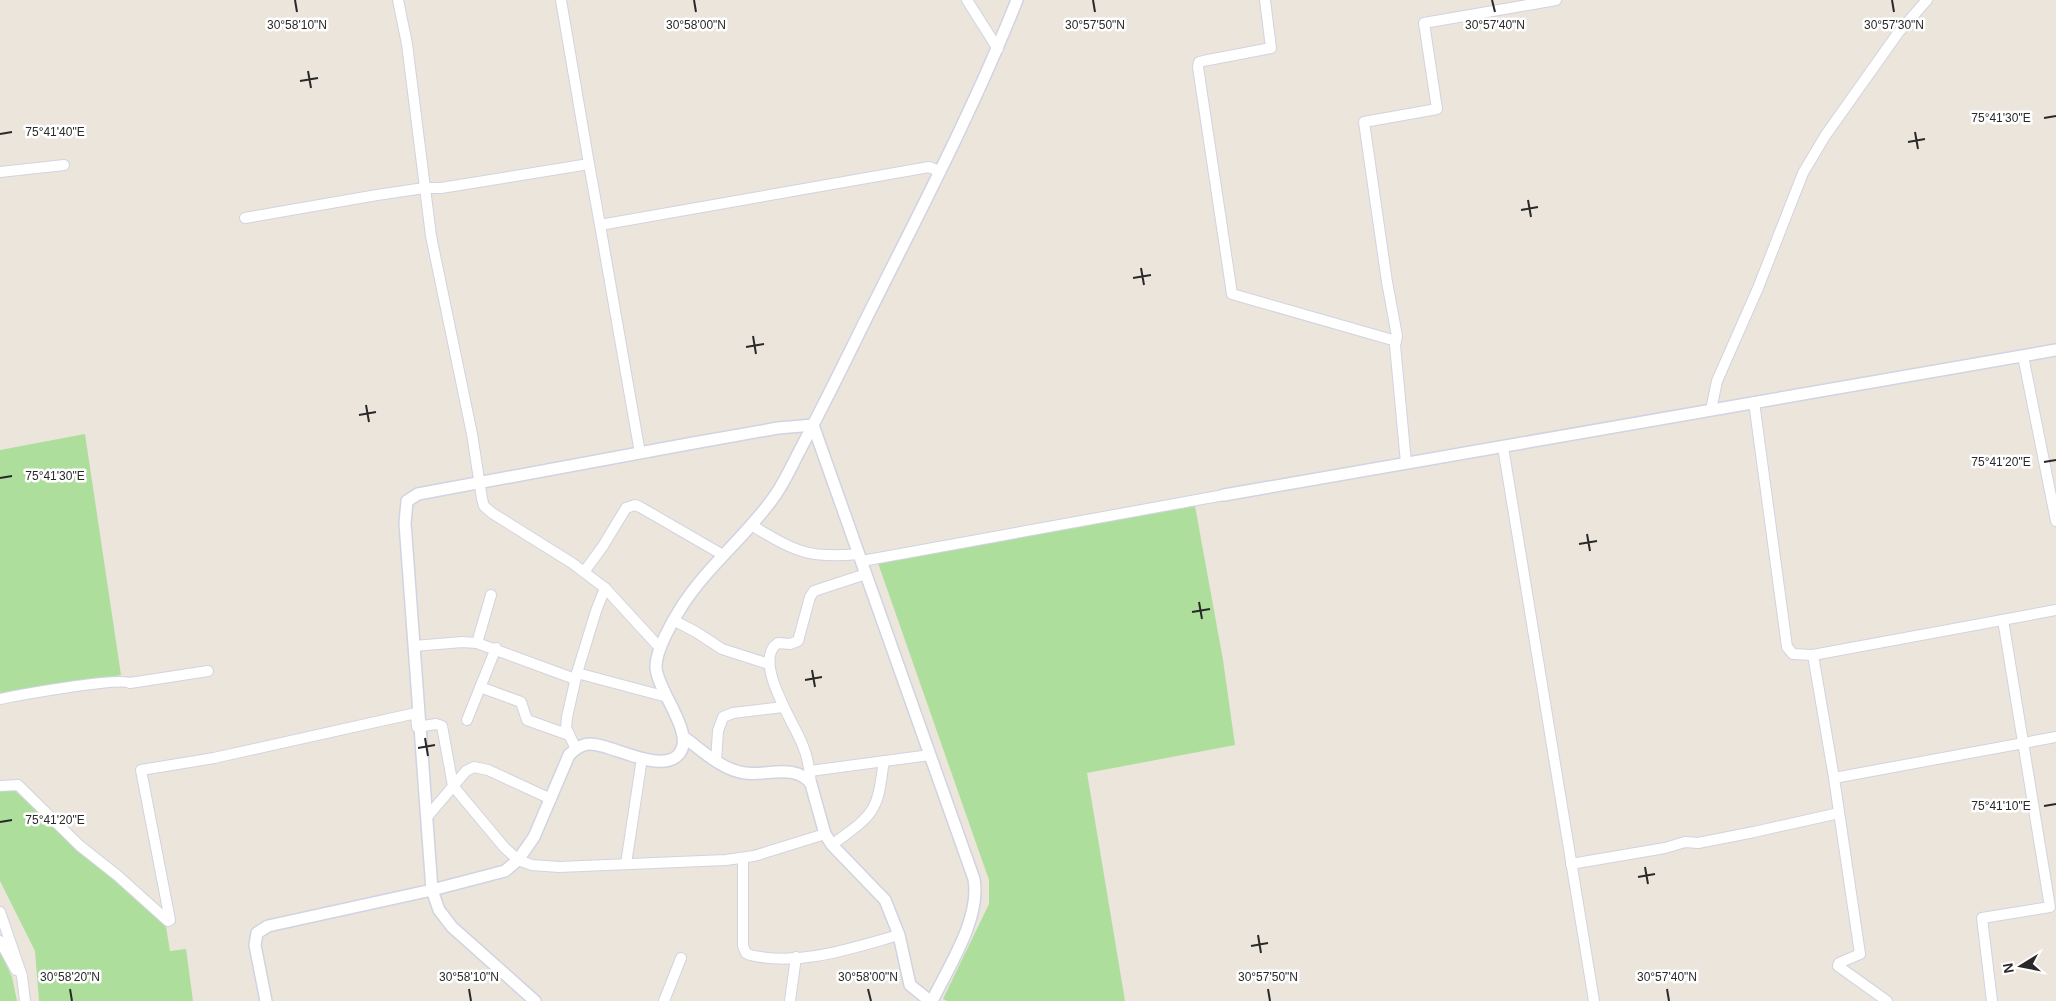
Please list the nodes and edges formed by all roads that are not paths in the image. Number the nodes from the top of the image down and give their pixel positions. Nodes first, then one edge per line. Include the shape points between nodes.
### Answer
1 (398, 0) edge
2 (561, 0) edge
3 (967, 0) edge
4 (1017, 0) edge
5 (1265, 0) edge
6 (1556, 0) edge
7 (1927, 0) edge
8 (998, 49) junction
9 (589, 164) junction
10 (64, 165) dead end
11 (939, 171) junction
12 (0, 172) edge
13 (424, 188) junction
14 (245, 218) dead end
15 (600, 225) junction
16 (1396, 341) junction
17 (2056, 350) edge
18 (2022, 356) junction
19 (1754, 402) junction
20 (1711, 410) junction
21 (813, 425) junction
22 (1503, 446) junction
23 (640, 453) junction
24 (1406, 462) junction
25 (480, 484) junction
26 (1224, 495) joint
27 (2056, 521) edge
28 (751, 526) junction
29 (722, 555) junction
30 (860, 557) junction
31 (584, 572) junction
32 (866, 574) junction
33 (605, 588) junction
34 (491, 596) dead end
35 (2056, 610) edge
36 (2003, 620) junction
37 (674, 621) junction
38 (477, 643) junction
39 (414, 646) junction
40 (496, 648) junction
41 (660, 648) junction
42 (1813, 655) junction
43 (770, 664) junction
44 (208, 671) dead end
45 (576, 676) junction
46 (480, 687) junction
47 (667, 697) junction
48 (0, 699) edge
49 (784, 707) junction
50 (467, 720) dead end
51 (420, 726) junction
52 (569, 736) junction
53 (685, 738) junction
54 (2056, 738) edge
55 (2024, 743) junction
56 (576, 749) junction
57 (930, 755) junction
58 (642, 758) junction
59 (716, 761) junction
60 (884, 761) junction
61 (810, 771) junction
62 (1834, 778) junction
63 (811, 784) junction
64 (0, 786) edge
65 (453, 786) junction
66 (551, 799) junction
67 (1839, 813) junction
68 (427, 817) junction
69 (825, 834) junction
70 (832, 845) junction
71 (743, 858) junction
72 (518, 860) junction
73 (626, 864) junction
74 (1571, 864) junction
75 (432, 890) junction
76 (0, 912) edge
77 (899, 935) junction
78 (0, 941) edge
79 (796, 957) junction
80 (681, 958) dead end
81 (22, 976) junction
82 (25, 1001) edge
83 (266, 1001) edge
84 (535, 1001) edge
85 (664, 1001) edge
86 (790, 1001) edge
87 (931, 1001) edge
88 (1594, 1001) edge
89 (1887, 1001) edge
90 (1992, 1001) edge

1 - 13 street via 407,44
2 - 9 street
3 - 8 street
4 - 8 street
5 - 16 street via 1271,48 1203,61 1198,66 1232,294
6 - 16 street via 1424,22 1437,109 1364,122
7 - 20 street via 1898,33 1825,136 1803,173 1717,381
8 - 11 street
9 - 13 street
9 - 15 street
10 - 12 street
11 - 15 street via 929,168
11 - 21 street
13 - 14 street
13 - 25 street
15 - 23 street
16 - 24 street
17 - 18 street
18 - 19 street
18 - 27 street
19 - 20 street
19 - 42 street via 1787,647 1793,654
20 - 22 street
21 - 23 street via 778,428
21 - 28 street via 771,501
21 - 30 street
22 - 24 street
22 - 74 street
23 - 25 street
24 - 26 street
25 - 31 street via 482,503 487,509
25 - 39 street via 418,494 407,501 405,523
26 - 30 street
28 - 29 street
28 - 30 street via 804,553
29 - 31 street via 635,505 626,508
29 - 37 street
30 - 32 street
31 - 33 street
32 - 43 street via 811,594 798,641 774,646
32 - 57 street
33 - 41 street
33 - 45 street
34 - 38 street
35 - 36 street
36 - 42 street
36 - 55 street
37 - 41 street
37 - 43 street via 722,649
38 - 39 street
38 - 40 street
39 - 51 street
40 - 45 street
40 - 46 street
41 - 47 street via 656,668
42 - 62 street
43 - 49 street
44 - 48 street via 130,682 106,682
45 - 47 street
45 - 52 street via 567,717
46 - 50 street
46 - 52 street via 521,702 525,717 530,722
47 - 53 street
49 - 59 street via 723,717 718,731
49 - 61 street via 803,745
51 - 64 street via 417,727 416,713 214,758 141,770 168,921 80,846 18,785
51 - 65 street via 436,724 444,728
51 - 68 street
52 - 56 street
53 - 58 street via 681,752 673,759 655,761
53 - 59 street
54 - 55 street
55 - 62 street
55 - 90 street via 2050,907 1982,918
56 - 58 street via 589,744
56 - 66 street via 569,755
57 - 60 street
57 - 87 street via 974,879 976,896 970,919
58 - 73 street
59 - 63 street via 746,773 797,773
60 - 61 street
60 - 70 street via 874,807
61 - 63 street
62 - 67 street
63 - 69 street
65 - 66 street via 470,768 479,767
65 - 68 street
65 - 72 street
66 - 72 street via 534,837
67 - 74 street via 1754,832
67 - 89 street via 1860,954 1838,966
68 - 75 street
69 - 70 street
69 - 71 street
70 - 77 street via 885,900
71 - 73 street
71 - 79 street via 746,953
72 - 73 street via 559,867
72 - 75 street via 500,874
74 - 88 street
75 - 83 street via 268,926 257,933 255,945
75 - 84 street via 439,910 452,927
76 - 81 street
77 - 79 street via 837,953
77 - 87 street via 910,985
78 - 81 street
79 - 86 street
80 - 85 street
81 - 82 street

